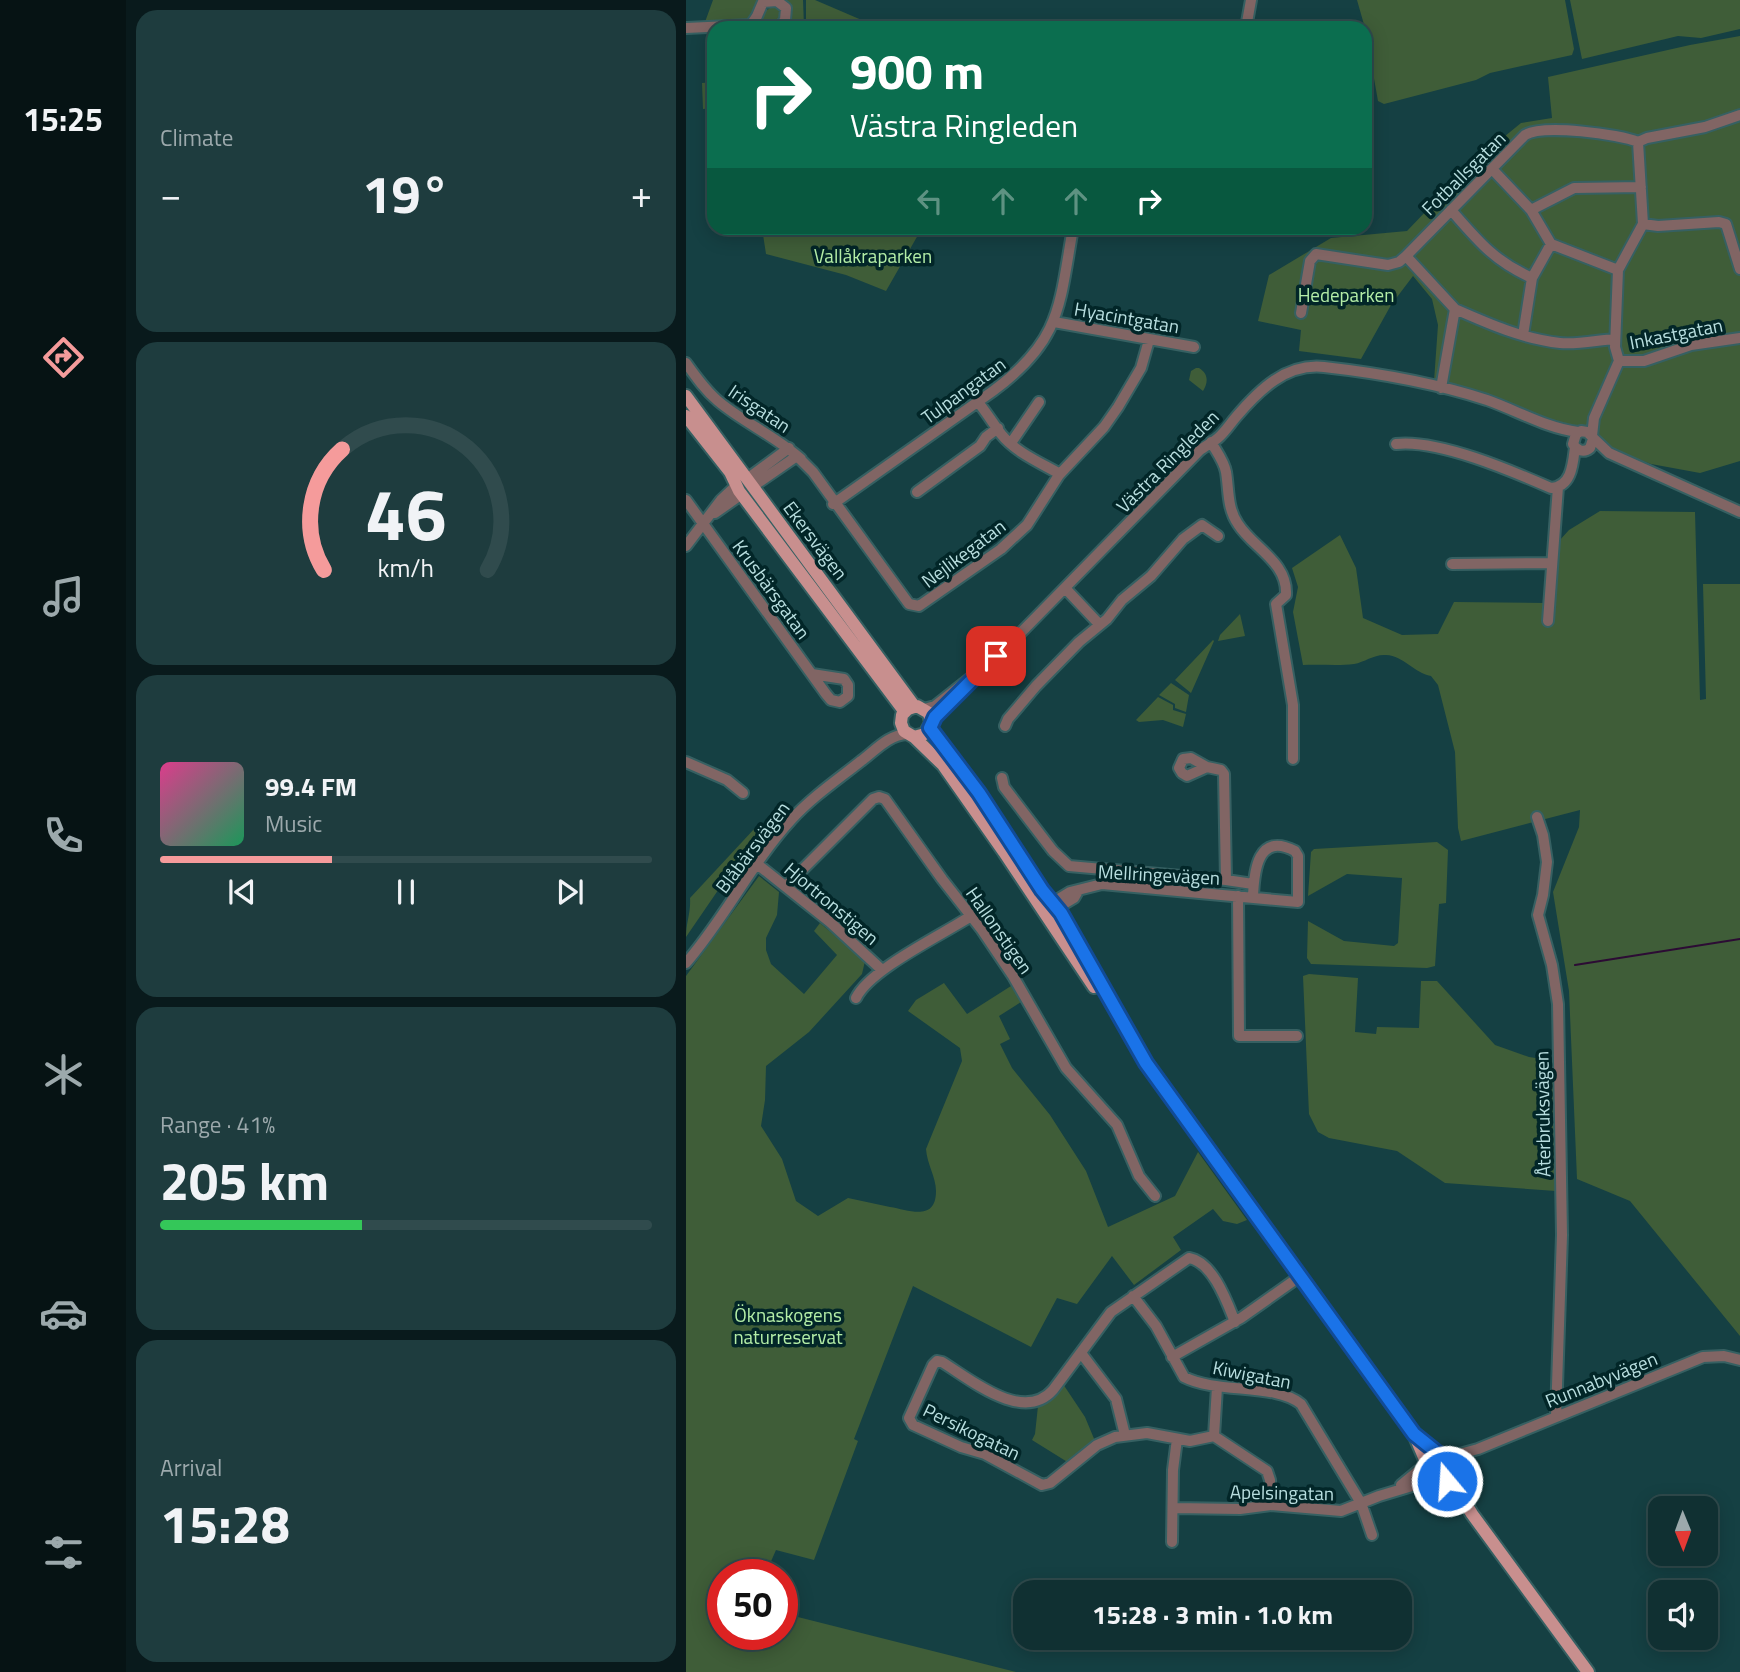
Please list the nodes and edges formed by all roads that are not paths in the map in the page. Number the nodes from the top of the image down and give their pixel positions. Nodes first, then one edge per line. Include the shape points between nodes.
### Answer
1 (1251, 0) edge
2 (1247, 21) edge
3 (707, 27) edge
4 (686, 28) edge
5 (1740, 115) edge
6 (1638, 142) junction
7 (1492, 169) junction
8 (1641, 187) junction
9 (1451, 210) junction
10 (1531, 210) junction
11 (1643, 224) junction
12 (1072, 235) edge
13 (1551, 244) junction
14 (1406, 256) junction
15 (1740, 269) edge
16 (1618, 270) junction
17 (1532, 278) junction
18 (1455, 309) junction
19 (1301, 313) dead end
20 (1054, 322) junction
21 (1523, 335) junction
22 (1740, 338) edge
23 (1615, 339) junction
24 (1149, 340) junction
25 (1194, 347) dead end
26 (1619, 361) junction
27 (686, 363) edge
28 (1441, 388) junction
29 (686, 396) edge
30 (978, 402) junction
31 (1039, 402) dead end
32 (686, 416) edge
33 (998, 428) junction
34 (1558, 429) junction
35 (1586, 435) junction
36 (1211, 442) junction
37 (1011, 443) junction
38 (1396, 443) dead end
39 (1580, 448) junction
40 (792, 452) junction
41 (1609, 453) junction
42 (1060, 474) junction
43 (744, 486) junction
44 (1558, 487) junction
45 (917, 492) dead end
46 (686, 500) edge
47 (834, 504) junction
48 (1740, 512) edge
49 (707, 520) junction
50 (1218, 536) dead end
51 (686, 546) edge
52 (1552, 563) junction
53 (1452, 564) dead end
54 (1065, 588) junction
55 (1548, 621) dead end
56 (1099, 624) junction
57 (811, 674) dead end
58 (955, 693) junction
59 (911, 711) junction
60 (931, 725) junction
61 (1005, 726) dead end
62 (910, 735) junction
63 (890, 738) junction
64 (1293, 759) dead end
65 (686, 762) edge
66 (1207, 767) dead end
67 (1002, 778) dead end
68 (743, 793) dead end
69 (1537, 817) dead end
70 (757, 864) junction
71 (1226, 880) junction
72 (1253, 884) junction
73 (786, 887) junction
74 (1238, 896) junction
75 (1253, 897) junction
76 (1049, 909) junction
77 (971, 916) junction
78 (686, 963) edge
79 (882, 970) junction
80 (856, 998) dead end
81 (1297, 1036) dead end
82 (1155, 1196) dead end
83 (1299, 1276) junction
84 (1133, 1296) junction
85 (1235, 1322) junction
86 (1081, 1353) junction
87 (1172, 1357) junction
88 (1740, 1360) edge
89 (1217, 1387) junction
90 (1556, 1416) junction
91 (1414, 1434) junction
92 (1125, 1435) junction
93 (1214, 1436) junction
94 (1177, 1439) junction
95 (1478, 1449) junction
96 (1443, 1457) junction
97 (1425, 1464) junction
98 (1451, 1474) junction
99 (1433, 1483) junction
100 (1387, 1493) junction
101 (1361, 1503) junction
102 (1270, 1505) junction
103 (1174, 1508) junction
104 (1476, 1519) junction
105 (1372, 1535) dead end
106 (1172, 1542) dead end
107 (1588, 1672) edge

1 - 2 street
3 - 4 street
5 - 6 street, Fotballsgatan
6 - 7 street, Fotballsgatan via 1590,132 1539,130 1525,135
6 - 8 street
7 - 9 street, Fotballsgatan
7 - 10 street
8 - 10 street via 1574,188
8 - 11 street
9 - 14 street, Fotballsgatan
9 - 17 street via 1488,252
10 - 13 street
11 - 15 street via 1726,224
11 - 16 street
12 - 20 street, Tulpangatan
13 - 16 street
13 - 17 street
14 - 18 street
14 - 19 street via 1388,265 1316,254 1310,261
16 - 23 street
17 - 21 street
18 - 21 street
18 - 28 street
20 - 24 street, Hyacintgatan
20 - 30 street, Tulpangatan via 1028,362
21 - 23 street via 1562,343
22 - 26 street, Inkastgatan via 1691,345 1644,361
23 - 26 street
24 - 25 street, Hyacintgatan
24 - 42 street, Nejlikegatan via 1141,368 1122,401
26 - 35 street
27 - 40 street, Irisgatan via 721,403
28 - 34 street, Västra Ringleden via 1510,408
28 - 36 street, Västra Ringleden via 1316,366 1294,369 1268,384
29 - 43 main road, Ekersvägen
30 - 33 street
30 - 47 street, Tulpangatan
31 - 37 street
32 - 43 main road, Ekersvägen
33 - 37 street
33 - 45 street
34 - 35 street
34 - 39 street
35 - 39 street via 1592,445
35 - 39 street via 1574,437
35 - 41 street
36 - 54 street, Västra Ringleden
36 - 64 street via 1224,465 1236,522 1284,580 1286,595 1276,604 1293,705
37 - 42 street
38 - 44 street via 1420,443
39 - 41 street
39 - 44 street via 1565,483
40 - 43 street, Irisgatan
40 - 47 street, Nejlikegatan via 807,465
41 - 48 street
42 - 47 street, Nejlikegatan via 1016,537 919,607 908,604
43 - 49 street, Irisgatan
43 - 59 main road, Ekersvägen
44 - 52 street
46 - 49 street, Krusbärsgatan
49 - 51 street, Irisgatan
49 - 57 street, Krusbärsgatan
50 - 56 street via 1205,525 1196,528
52 - 53 street
52 - 55 street
54 - 56 street
54 - 58 street, Västra Ringleden
56 - 61 street via 1036,686
58 - 59 street, Västra Ringleden via 935,706
58 - 60 street, Västra Ringleden
59 - 60 main road via 929,713
59 - 62 main road via 902,727
59 - 63 street, Blåbärsvägen
60 - 62 main road via 925,734
60 - 76 main road via 979,793
62 - 63 street, Blåbärsvägen
62 - 76 main road via 943,765
63 - 70 street, Blåbärsvägen via 805,805
65 - 68 street via 727,780
66 - 71 street via 1224,774
67 - 71 street via 1004,787 1069,866
69 - 90 street, Återbruksvägen via 1546,862 1538,915 1558,1004 1562,1235
70 - 73 street, Hjortronstigen
70 - 78 street, Blåbärsvägen
71 - 72 street
72 - 75 street, Mellringevägen
72 - 75 street, Mellringevägen via 1256,865 1268,849 1277,845 1295,851 1298,902
73 - 77 street, Hallonstigen via 879,797 885,799
73 - 79 street, Hjortronstigen
74 - 75 street, Mellringevägen
74 - 76 street, Mellringevägen via 1102,884 1070,892
74 - 81 street, Mellringevägen via 1239,1036
76 - 83 main road via 1114,1005 1146,1063
77 - 79 street
77 - 82 street, Hallonstigen via 1013,975 1066,1068 1117,1125 1139,1176
79 - 80 street
83 - 85 street
83 - 91 main road
84 - 85 street via 1193,1258 1220,1285
84 - 86 street via 1111,1312
84 - 87 street, Kiwigatan
85 - 87 street
86 - 92 street via 1116,1399
86 - 92 street, Persikogatan via 1051,1394 1032,1403 1001,1398 937,1361 909,1421 1042,1485 1097,1445
87 - 89 street, Kiwigatan via 1184,1377
88 - 90 street, Runnabyvägen via 1703,1357
89 - 93 street
89 - 101 street, Kiwigatan via 1298,1401
90 - 95 street, Runnabyvägen
91 - 96 main road
91 - 97 main road
92 - 94 street, Persikogatan via 1147,1433
93 - 94 street, Persikogatan
93 - 102 street via 1267,1471
94 - 103 street
95 - 96 street, Runnabyvägen
95 - 98 street, Runnabyvägen
96 - 97 main road via 1433,1457
96 - 98 main road
97 - 99 main road via 1425,1475
97 - 100 street, Apelsingatan via 1408,1482
98 - 99 main road via 1444,1483
98 - 104 main road
99 - 100 street, Apelsingatan
99 - 104 main road
100 - 101 street, Apelsingatan
101 - 102 street, Apelsingatan via 1341,1511
101 - 105 street, Kiwigatan
102 - 103 street, Apelsingatan
103 - 106 street
104 - 107 main road

